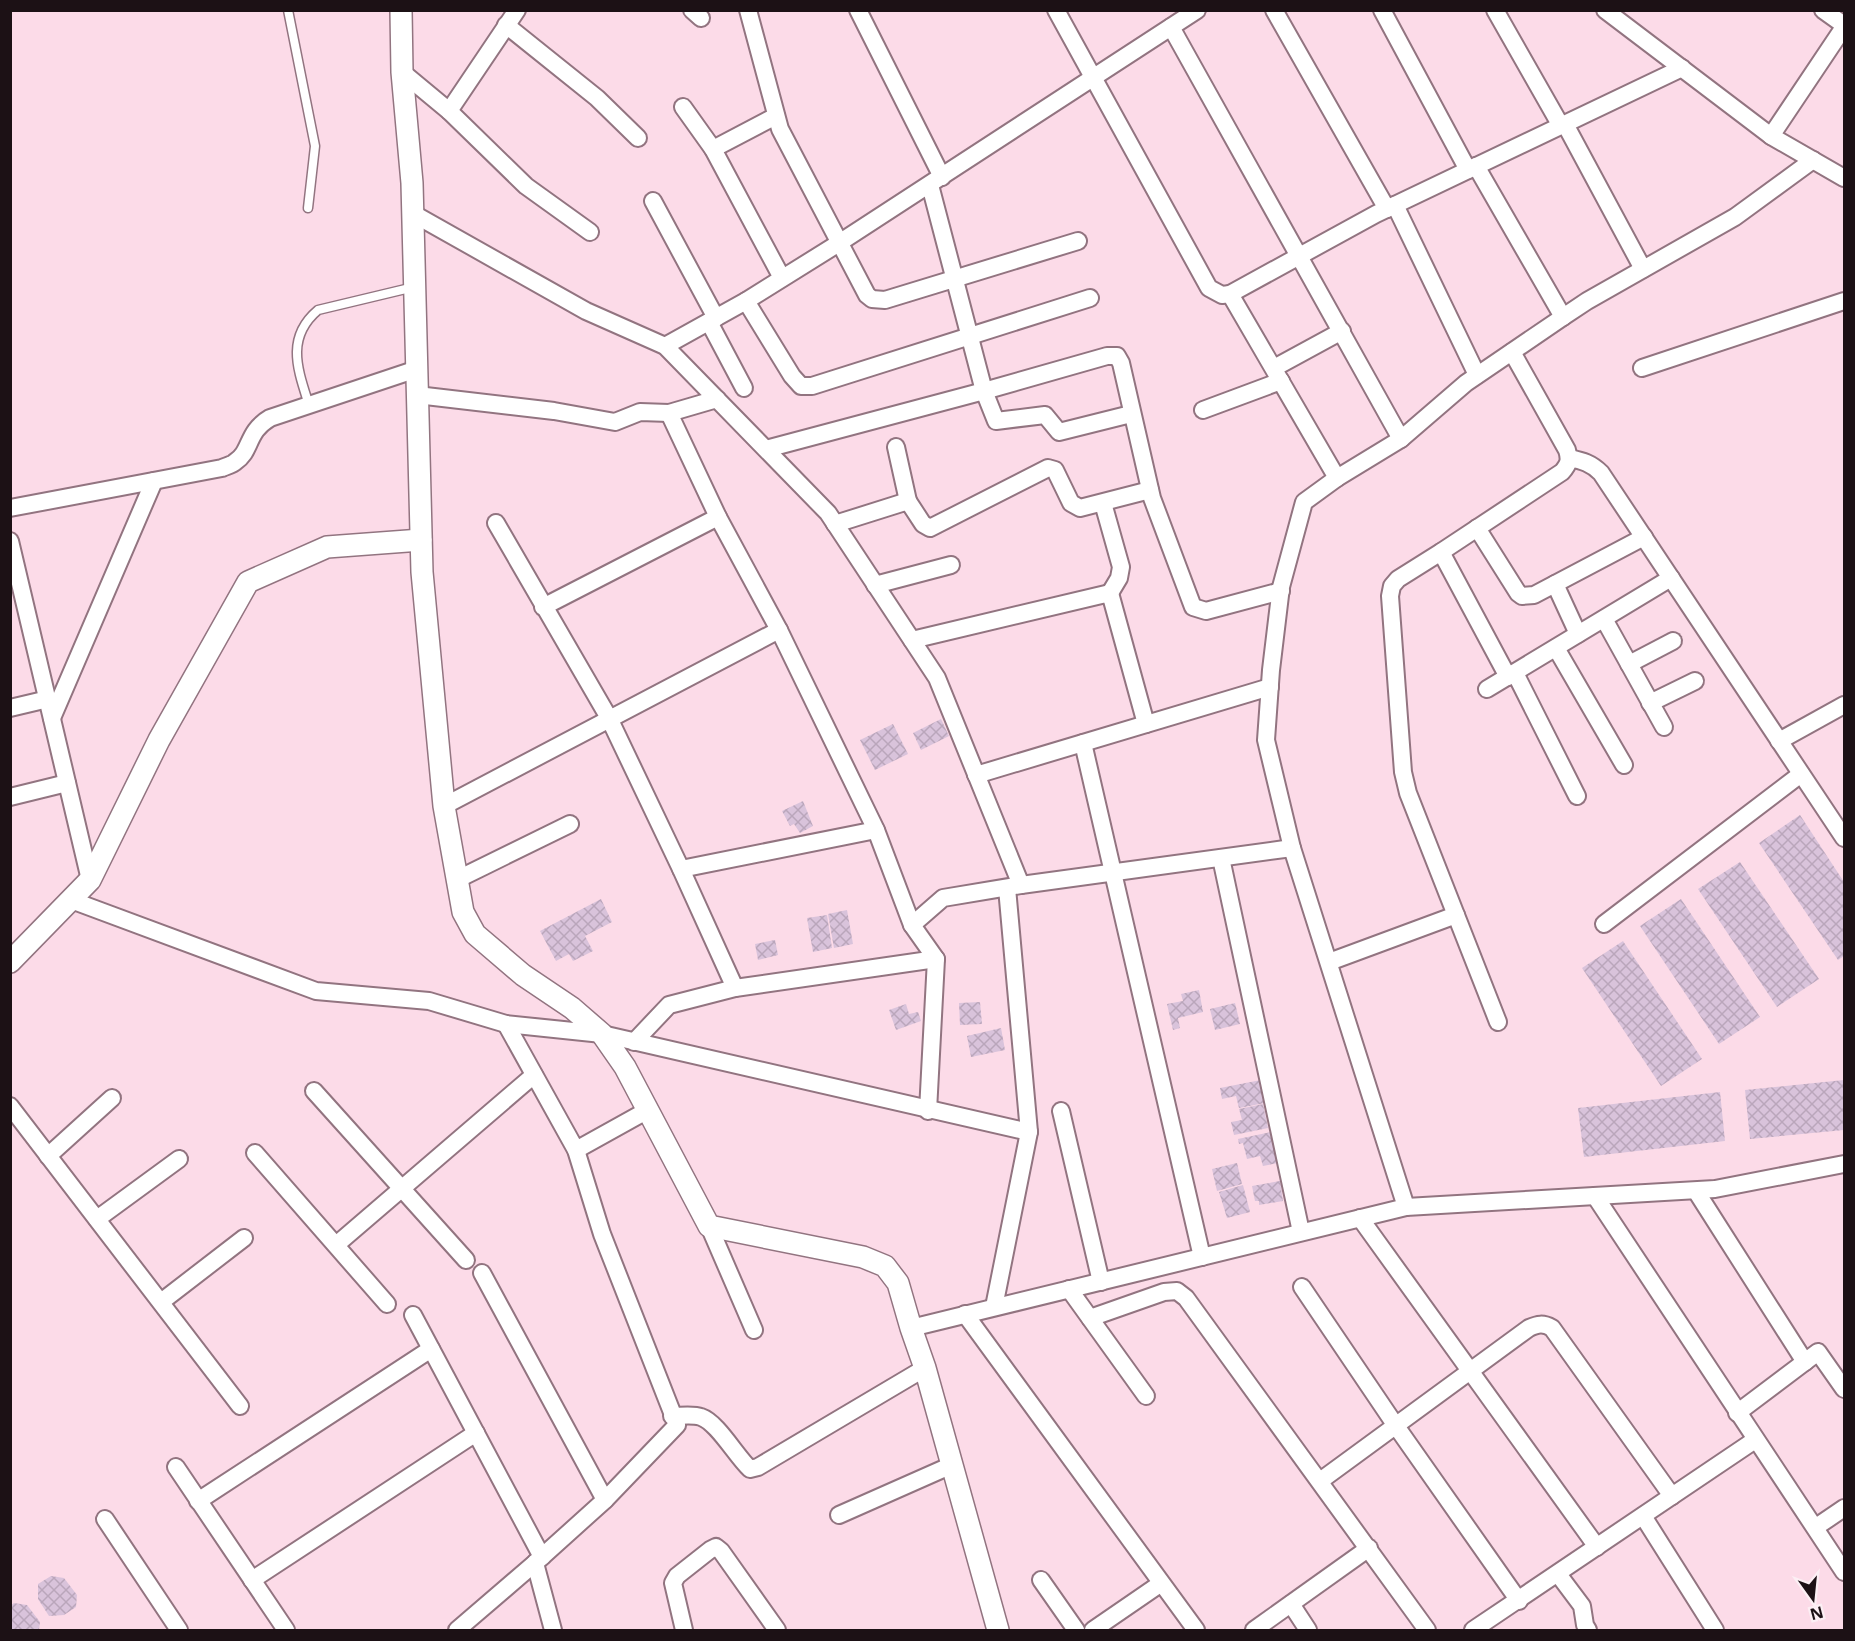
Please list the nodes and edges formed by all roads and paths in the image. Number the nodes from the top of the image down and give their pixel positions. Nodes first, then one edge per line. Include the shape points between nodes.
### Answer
1 (288, 10) edge
2 (401, 10) edge
3 (518, 10) edge
4 (748, 10) edge
5 (858, 10) edge
6 (1056, 10) edge
7 (1274, 10) edge
8 (1382, 10) edge
9 (1495, 10) edge
10 (1605, 10) edge
11 (1823, 10) edge
12 (1196, 11) edge
13 (506, 25) junction
14 (1845, 26) edge
15 (1171, 27) junction
16 (1682, 68) junction
17 (402, 72) junction
18 (1094, 78) junction
19 (683, 107) dead end
20 (449, 111) junction
21 (776, 116) junction
22 (1563, 125) junction
23 (1771, 136) junction
24 (638, 138) dead end
25 (712, 149) junction
26 (1813, 160) junction
27 (1472, 168) junction
28 (1845, 178) edge
29 (936, 181) junction
30 (653, 201) dead end
31 (1391, 207) junction
32 (308, 208) dead end
33 (412, 213) junction
34 (590, 232) dead end
35 (1078, 242) dead end
36 (839, 243) junction
37 (1300, 255) junction
38 (1643, 269) junction
39 (782, 278) junction
40 (954, 278) junction
41 (415, 287) junction
42 (1230, 294) junction
43 (1090, 298) dead end
44 (746, 301) junction
45 (1845, 301) edge
46 (1563, 317) junction
47 (712, 320) junction
48 (1342, 331) junction
49 (970, 336) junction
50 (665, 346) junction
51 (1512, 352) junction
52 (1642, 368) dead end
53 (417, 369) junction
54 (1277, 374) junction
55 (1478, 375) junction
56 (744, 388) dead end
57 (984, 391) junction
58 (417, 395) junction
59 (717, 399) junction
60 (309, 405) junction
61 (1203, 410) dead end
62 (669, 413) junction
63 (1131, 414) junction
64 (1401, 439) junction
65 (896, 447) dead end
66 (766, 449) junction
67 (1569, 458) junction
68 (1337, 478) junction
69 (154, 480) junction
70 (1150, 490) junction
71 (908, 501) junction
72 (1102, 503) junction
73 (10, 508) edge
74 (718, 517) junction
75 (496, 523) dead end
76 (835, 524) junction
77 (1477, 528) junction
78 (1644, 537) junction
79 (421, 540) junction
80 (10, 541) edge
81 (1441, 552) junction
82 (951, 565) dead end
83 (1671, 578) junction
84 (1555, 584) junction
85 (875, 585) junction
86 (1281, 591) junction
87 (1110, 593) junction
88 (17, 596) edge
89 (543, 607) junction
90 (1604, 619) junction
91 (779, 630) junction
92 (1578, 634) junction
93 (912, 640) junction
94 (1673, 641) dead end
95 (1556, 648) junction
96 (1629, 664) junction
97 (1511, 675) junction
98 (1695, 681) dead end
99 (1270, 687) junction
100 (1487, 689) dead end
101 (48, 699) junction
102 (1650, 703) junction
103 (1845, 705) edge
104 (10, 708) edge
105 (52, 718) junction
106 (609, 718) junction
107 (1146, 724) junction
108 (1664, 726) dead end
109 (1779, 741) junction
110 (1083, 743) junction
111 (1624, 765) dead end
112 (1801, 774) junction
113 (976, 775) junction
114 (67, 783) junction
115 (1577, 796) dead end
116 (10, 797) edge
117 (444, 806) junction
118 (570, 824) dead end
119 (876, 830) junction
120 (1845, 838) edge
121 (1292, 848) junction
122 (1221, 858) junction
123 (681, 869) junction
124 (1114, 872) junction
125 (458, 879) junction
126 (90, 880) junction
127 (1014, 886) junction
128 (70, 900) junction
129 (1456, 915) junction
130 (1604, 924) dead end
131 (912, 925) junction
132 (936, 959) junction
133 (10, 962) edge
134 (1329, 962) junction
135 (735, 988) junction
136 (1498, 1022) dead end
137 (506, 1024) junction
138 (602, 1034) junction
139 (634, 1042) junction
140 (534, 1075) junction
141 (314, 1091) dead end
142 (112, 1098) dead end
143 (10, 1106) edge
144 (648, 1110) junction
145 (928, 1111) junction
146 (1061, 1111) dead end
147 (1029, 1132) junction
148 (576, 1150) junction
149 (255, 1153) dead end
150 (48, 1155) junction
151 (179, 1159) dead end
152 (1845, 1164) edge
153 (402, 1188) junction
154 (1696, 1191) junction
155 (1595, 1196) junction
156 (1406, 1207) junction
157 (1360, 1218) junction
158 (97, 1219) junction
159 (709, 1226) junction
160 (1301, 1232) junction
161 (244, 1238) dead end
162 (336, 1245) junction
163 (1202, 1257) junction
164 (466, 1260) dead end
165 (482, 1273) dead end
166 (1101, 1282) junction
167 (1302, 1287) dead end
168 (1069, 1289) junction
169 (160, 1302) junction
170 (387, 1304) dead end
171 (994, 1307) junction
172 (965, 1314) junction
173 (413, 1315) dead end
174 (1090, 1318) junction
175 (911, 1328) junction
176 (754, 1330) dead end
177 (431, 1349) junction
178 (1805, 1362) junction
179 (925, 1368) junction
180 (1470, 1370) junction
181 (1845, 1389) edge
182 (1146, 1396) dead end
183 (240, 1406) dead end
184 (1737, 1413) junction
185 (672, 1416) junction
186 (1396, 1426) junction
187 (476, 1433) junction
188 (1755, 1440) junction
189 (952, 1465) junction
190 (176, 1467) dead end
191 (1320, 1481) junction
192 (1672, 1496) junction
193 (605, 1500) junction
194 (198, 1501) junction
195 (1845, 1508) edge
196 (839, 1515) dead end
197 (1643, 1516) junction
198 (105, 1519) dead end
199 (1816, 1527) junction
200 (1597, 1547) junction
201 (1368, 1548) junction
202 (539, 1560) junction
203 (1845, 1572) edge
204 (1558, 1574) junction
205 (252, 1580) junction
206 (1041, 1580) dead end
207 (1160, 1584) junction
208 (1519, 1600) junction
209 (1291, 1604) junction
210 (1583, 1629) edge
211 (179, 1630) edge
212 (286, 1630) edge
213 (458, 1630) edge
214 (553, 1630) edge
215 (684, 1630) edge
216 (777, 1630) edge
217 (998, 1630) edge
218 (1076, 1630) edge
219 (1093, 1630) edge
220 (1196, 1630) edge
221 (1254, 1630) edge
222 (1308, 1630) edge
223 (1427, 1630) edge
224 (1474, 1630) edge
225 (1715, 1630) edge

1 - 32 lane via 315,146
2 - 17 street
3 - 13 street
4 - 21 street
5 - 29 street
6 - 18 street
7 - 31 street
8 - 27 street
9 - 22 street
10 - 16 street
11 - 14 street
12 - 15 street
13 - 20 street
13 - 24 street via 597,98
14 - 23 street
15 - 18 street
15 - 37 street
16 - 22 street
16 - 23 street
17 - 20 street
17 - 33 street
18 - 29 street
18 - 42 street via 1209,288 1222,295
19 - 25 street
20 - 34 street via 526,186
21 - 25 street
21 - 36 street
22 - 27 street
22 - 38 street
23 - 26 street
25 - 39 street
26 - 28 street
26 - 38 street via 1735,217
27 - 31 street
27 - 46 street
29 - 36 street
29 - 40 street
30 - 47 street
31 - 37 street
31 - 55 street
33 - 41 street
33 - 50 street via 586,310
35 - 40 street
36 - 39 street
36 - 40 street via 872,299 885,300
37 - 42 street
37 - 48 street
38 - 46 street
39 - 44 street
40 - 49 street
41 - 53 street
41 - 60 lane via 318,310 307,320 296,353
42 - 54 street
43 - 49 street
44 - 47 street
44 - 49 street via 801,386 812,386
45 - 52 street
46 - 51 street
47 - 50 street
47 - 56 street
48 - 54 street
48 - 64 street
49 - 57 street
50 - 59 street
51 - 55 street
51 - 67 street
53 - 58 street
53 - 60 street
54 - 61 street
54 - 68 street
55 - 64 street
57 - 63 street via 996,421 1045,415 1059,432
57 - 63 street via 1118,356
57 - 66 street
58 - 62 street via 615,422 640,412
58 - 79 street
59 - 62 street
59 - 66 street
60 - 69 street via 262,423 235,463
62 - 74 street
63 - 70 street
64 - 68 street
65 - 71 street
66 - 76 street
67 - 77 street via 1562,472
67 - 78 street via 1594,466
68 - 86 street via 1304,502
69 - 73 street
69 - 105 street
70 - 72 street
70 - 86 street via 1193,607 1206,611
71 - 72 street via 922,524 930,528 1048,468 1055,470 1075,507
71 - 76 street
72 - 87 street via 1121,567
74 - 89 street
74 - 91 street
75 - 89 street
76 - 85 street
77 - 81 street
77 - 84 street via 1522,596 1534,595
78 - 83 street
78 - 84 street
79 - 117 street
79 - 126 street via 327,547 248,582 159,740
80 - 88 street
81 - 97 street
81 - 129 street via 1398,579 1390,596 1403,772
82 - 85 street
83 - 90 street
83 - 109 street
84 - 92 street
85 - 93 street
86 - 99 street
87 - 93 street
87 - 107 street
88 - 101 street
89 - 106 street
90 - 92 street
90 - 96 street
91 - 106 street
91 - 119 street
92 - 95 street
93 - 113 street via 937,678
94 - 96 street
95 - 97 street
95 - 111 street
96 - 102 street
97 - 100 street
97 - 115 street
98 - 102 street
99 - 107 street
99 - 121 street via 1266,740
101 - 104 street
101 - 105 street
102 - 108 street
103 - 109 street
105 - 114 street
106 - 117 street
106 - 123 street
107 - 110 street
109 - 112 street
110 - 113 street
110 - 124 street
112 - 120 street
112 - 130 street
113 - 127 street
114 - 116 street
114 - 126 street
117 - 125 street
118 - 125 street
119 - 123 street
119 - 131 street
121 - 122 street
121 - 134 street
122 - 124 street
122 - 160 street
123 - 135 street
124 - 127 street
124 - 163 street
125 - 138 street via 464,912 475,934
126 - 128 street
127 - 131 street via 943,898
127 - 147 street
128 - 133 street
128 - 137 street via 316,991 429,1001
129 - 134 street
129 - 136 street
131 - 132 street
132 - 135 street
132 - 145 street
134 - 156 street
135 - 139 street via 669,1005
137 - 138 street
137 - 140 street
138 - 139 street
138 - 144 street
139 - 145 street
140 - 148 street
140 - 153 street
141 - 153 street
142 - 150 street
143 - 150 street
144 - 148 street
144 - 159 street
145 - 147 street
146 - 166 street
147 - 171 street
148 - 185 street via 602,1234
149 - 162 street
150 - 158 street
151 - 158 street
152 - 154 street
153 - 162 street
153 - 164 street
154 - 155 street
154 - 178 street
155 - 156 street
155 - 184 street
156 - 157 street
157 - 160 street
157 - 180 street
158 - 169 street
159 - 175 street via 863,1257 885,1266 898,1282
159 - 176 street
160 - 163 street
161 - 169 street
162 - 170 street
163 - 166 street
165 - 193 street
166 - 168 street
167 - 186 street
168 - 171 street
168 - 174 street
169 - 183 street
171 - 172 street
172 - 175 street
172 - 207 street
173 - 177 street
174 - 182 street
174 - 191 street via 1164,1292 1177,1292 1186,1298
175 - 179 street
177 - 187 street
177 - 194 street
178 - 181 street via 1818,1352
178 - 184 street
179 - 185 street via 750,1469 712,1422 700,1416
179 - 189 street
180 - 186 street
180 - 192 street via 1536,1324 1552,1328
180 - 200 street
184 - 188 street
185 - 193 street via 677,1425
186 - 191 street
186 - 208 street
187 - 202 street
187 - 205 street
188 - 192 street
188 - 199 street
189 - 196 street
189 - 217 street
190 - 194 street
191 - 201 street
192 - 197 street
193 - 202 street
194 - 205 street
195 - 199 street
197 - 200 street
197 - 225 street
198 - 211 street
199 - 203 street
200 - 204 street
201 - 209 street
201 - 223 street
202 - 213 street
202 - 214 street
204 - 208 street
204 - 210 street via 1582,1606
205 - 212 street
206 - 218 street
207 - 219 street
207 - 220 street
208 - 224 street
209 - 221 street
209 - 222 street
215 - 216 street via 673,1583 716,1547

